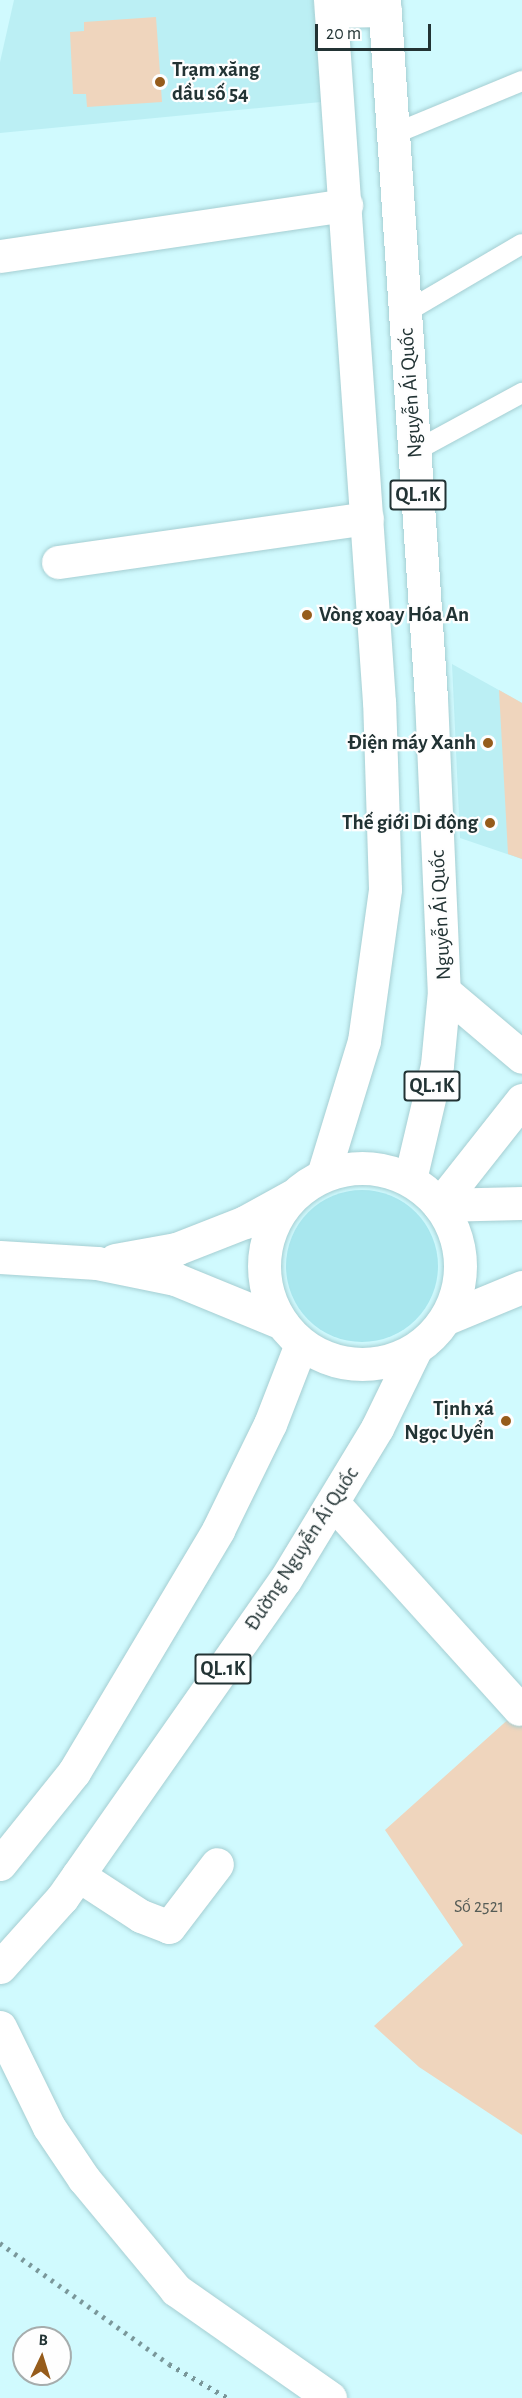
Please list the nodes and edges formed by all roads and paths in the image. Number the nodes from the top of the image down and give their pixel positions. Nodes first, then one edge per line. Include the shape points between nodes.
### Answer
1 (330, 5) edge
2 (385, 5) edge
3 (522, 81) edge
4 (394, 134) junction
5 (346, 205) junction
6 (522, 244) edge
7 (0, 256) edge
8 (406, 312) junction
9 (522, 393) edge
10 (415, 451) junction
11 (367, 518) junction
12 (58, 562) dead end
13 (444, 991) junction
14 (522, 1057) edge
15 (522, 1100) edge
16 (323, 1175) junction
17 (410, 1179) junction
18 (292, 1196) junction
19 (522, 1203) edge
20 (439, 1204) junction
21 (0, 1257) edge
22 (97, 1263) junction
23 (522, 1287) edge
24 (447, 1318) junction
25 (290, 1333) junction
26 (414, 1350) junction
27 (334, 1504) junction
28 (519, 1709) dead end
29 (0, 1863) edge
30 (218, 1864) dead end
31 (78, 1875) junction
32 (0, 1967) edge
33 (0, 2027) edge
34 (330, 2398) edge

1 - 2 main road
1 - 5 main road, QL.1K
2 - 4 main road, Nguyễn Ái Quốc / QL.1K
3 - 4 lane
4 - 8 main road, Nguyễn Ái Quốc / QL.1K
5 - 7 main road
5 - 11 main road, QL.1K
6 - 8 lane
8 - 10 main road, Nguyễn Ái Quốc / QL.1K
9 - 10 lane
10 - 13 main road, Nguyễn Ái Quốc / QL.1K
11 - 12 main road
11 - 16 main road, QL.1K via 379,702 385,889 364,1041
13 - 14 main road
13 - 17 main road, Nguyễn Ái Quốc / QL.1K via 437,1065
15 - 20 main road
16 - 17 main road via 362,1168 381,1169
16 - 18 main road
17 - 20 main road
18 - 22 main road via 245,1222 176,1249
18 - 25 main road via 272,1224 262,1256 265,1291
19 - 20 main road
20 - 24 main road via 458,1240 460,1280
21 - 22 main road
22 - 25 main road via 175,1278
23 - 24 main road
24 - 26 main road via 434,1336
25 - 26 main road via 321,1356 352,1364 392,1360
25 - 29 main road via 270,1425 218,1530 74,1772
26 - 27 main road, Đường Nguyễn Ái Quốc / QL.1K
27 - 28 main road
27 - 31 main road, Đường Nguyễn Ái Quốc / QL.1K via 279,1590
30 - 31 main road via 169,1927 141,1916
31 - 32 main road, Đường Nguyễn Ái Quốc / QL.1K
33 - 34 main road via 49,2127 84,2179 176,2290

